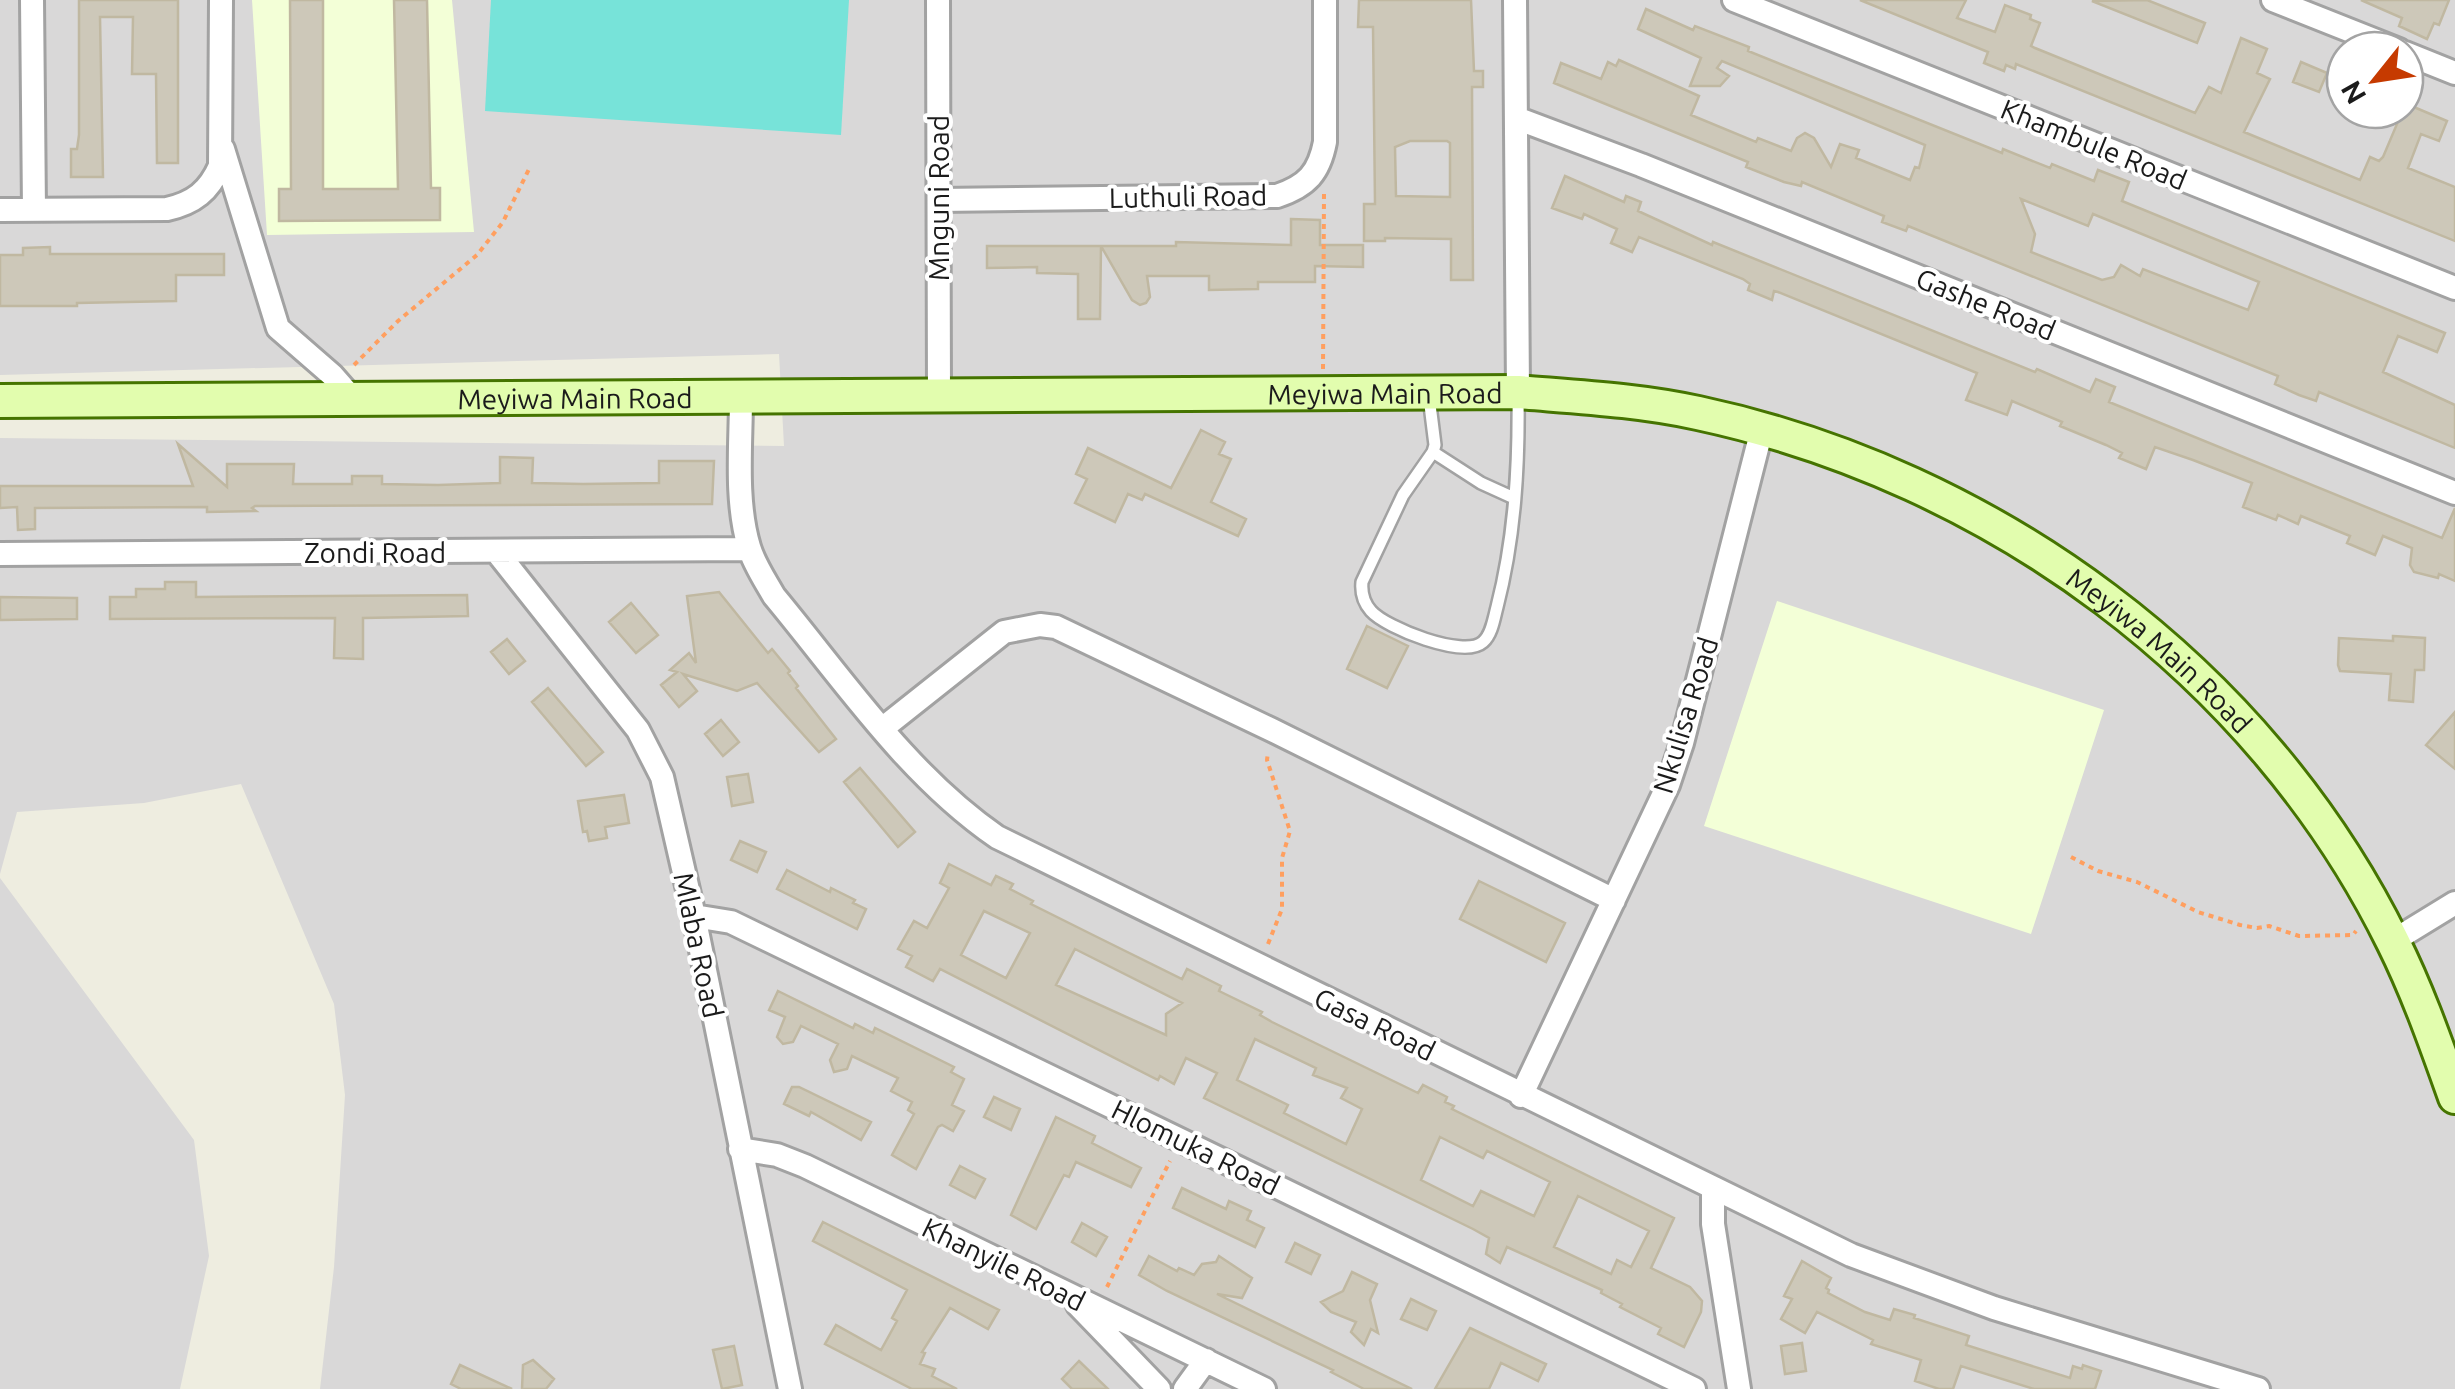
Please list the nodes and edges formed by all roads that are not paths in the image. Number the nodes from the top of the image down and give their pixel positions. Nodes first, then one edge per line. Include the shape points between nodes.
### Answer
1 (32, 0) edge
2 (221, 0) edge
3 (938, 0) edge
4 (1326, 0) edge
5 (1514, 0) edge
6 (1734, 0) edge
7 (2273, 0) edge
8 (2349, 30) edge
9 (2425, 60) edge
10 (2455, 72) edge
11 (1516, 118) junction
12 (221, 144) junction
13 (939, 200) junction
14 (0, 210) edge
15 (34, 210) junction
16 (2455, 288) edge
17 (342, 387) junction
18 (1428, 392) junction
19 (1518, 392) junction
20 (741, 397) junction
21 (938, 397) junction
22 (0, 401) edge
23 (1762, 429) junction
24 (1432, 452) junction
25 (2455, 493) edge
26 (1514, 498) junction
27 (749, 549) junction
28 (496, 551) junction
29 (0, 554) edge
30 (882, 728) junction
31 (1614, 900) junction
32 (2455, 903) edge
33 (694, 916) junction
34 (2385, 927) junction
35 (1522, 1096) junction
36 (2455, 1096) edge
37 (740, 1150) junction
38 (1712, 1188) junction
39 (1072, 1298) junction
40 (1206, 1360) junction
41 (790, 1389) edge
42 (1159, 1389) edge
43 (1186, 1389) edge
44 (1264, 1389) edge
45 (1694, 1389) edge
46 (1739, 1389) edge
47 (2258, 1389) edge

1 - 15 street
2 - 12 street
3 - 13 street, Mnguni Road
4 - 13 street, Luthuli Road via 1326,142 1310,181 1277,196
5 - 11 street
6 - 16 street, Khambule Road
7 - 8 street
9 - 10 street
11 - 19 street
11 - 25 street, Gashe Road
12 - 15 street via 212,183 185,205
12 - 17 street via 278,328
13 - 21 street, Mnguni Road
14 - 15 street
17 - 20 street, Meyiwa Main Road
17 - 22 street, Meyiwa Main Road
18 - 19 street, Meyiwa Main Road
18 - 21 street, Meyiwa Main Road
18 - 24 lane
19 - 23 street, Meyiwa Main Road via 1631,402
19 - 26 lane
20 - 21 street, Meyiwa Main Road
20 - 27 street, Gasa Road
23 - 31 street, Nkulisa Road via 1682,743
23 - 34 street, Meyiwa Main Road via 1843,453 1949,499 2106,598 2224,703 2271,755
24 - 26 lane
24 - 26 lane via 1362,582 1368,608 1380,618 1441,645 1481,644 1509,558
27 - 28 street, Zondi Road
27 - 30 street, Gasa Road via 774,596
28 - 29 street, Zondi Road
28 - 33 street, Mlaba Road via 650,750
30 - 31 street via 1004,632 1056,627
30 - 35 street, Gasa Road via 930,783 997,837
31 - 35 street, Nkulisa Road
32 - 34 street
33 - 37 street, Mlaba Road
33 - 45 street, Hlomuka Road via 731,922
34 - 36 street, Meyiwa Main Road
35 - 38 street, Gasa Road
37 - 39 street, Khanyile Road via 806,1166
37 - 41 street, Mlaba Road
38 - 46 street
38 - 47 street, Gasa Road via 1913,1280
39 - 40 street, Khanyile Road
39 - 42 street
40 - 43 street
40 - 44 street, Khanyile Road

